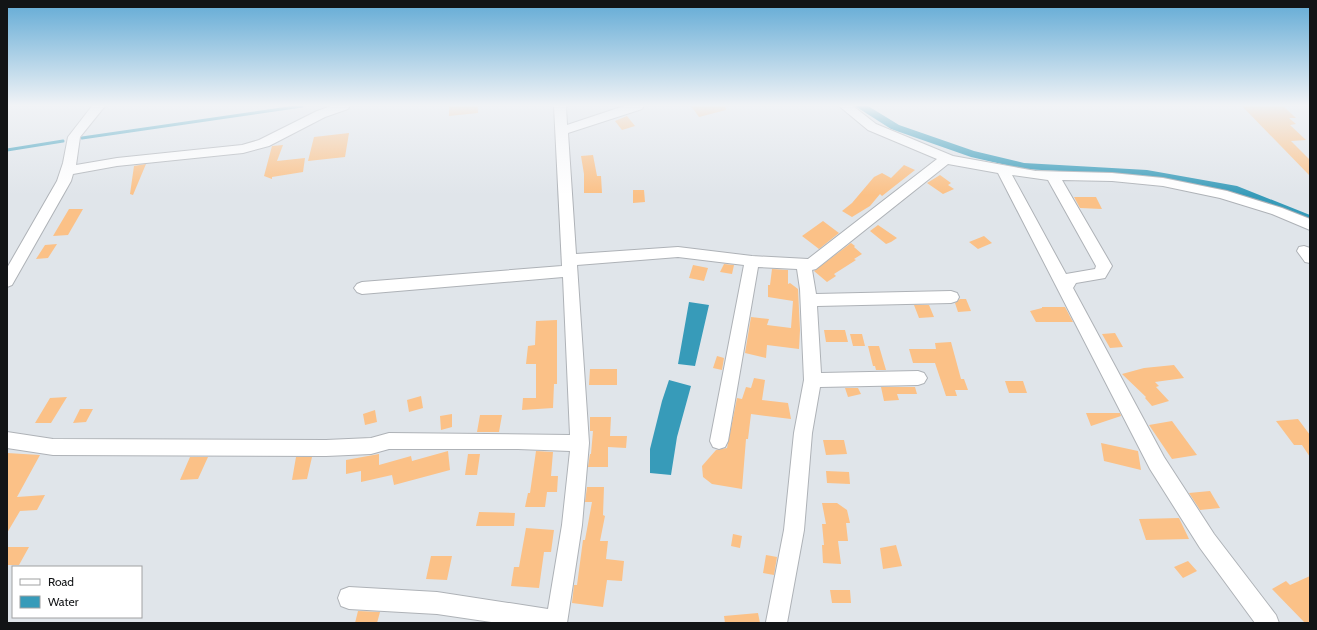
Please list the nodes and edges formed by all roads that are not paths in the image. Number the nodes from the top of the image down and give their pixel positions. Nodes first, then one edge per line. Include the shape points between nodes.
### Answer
1 (75, 135) edge
2 (279, 135) edge
3 (563, 135) edge
4 (891, 135) edge
5 (946, 159) junction
6 (1003, 170) junction
7 (68, 171) junction
8 (1052, 175) junction
9 (1310, 225) edge
10 (752, 261) junction
11 (13, 262) edge
12 (803, 264) junction
13 (569, 265) junction
14 (7, 281) edge
15 (362, 288) dead end
16 (1065, 288) junction
17 (951, 297) dead end
18 (809, 300) junction
19 (918, 378) dead end
20 (812, 380) junction
21 (7, 440) edge
22 (719, 441) dead end
23 (580, 443) junction
24 (349, 598) dead end
25 (556, 622) edge
26 (777, 622) dead end
27 (1268, 623) edge

1 - 7 street
2 - 7 street via 243,149 117,162
3 - 13 street
4 - 5 street
5 - 6 street
5 - 12 street via 811,265
6 - 8 street
6 - 16 street
7 - 11 street
8 - 9 street via 1163,182 1222,194 1277,211
8 - 16 street via 1104,266 1100,274 1071,278
10 - 12 street
10 - 13 street via 678,252
10 - 22 street
11 - 14 street
12 - 18 street
13 - 15 street
13 - 23 street
16 - 27 street via 1157,463 1207,541
17 - 18 street
18 - 20 street
19 - 20 street
20 - 26 street via 803,432 794,530
21 - 23 street via 61,447 326,448 371,446 389,441 436,440
23 - 25 street via 572,525
24 - 25 street via 437,603

